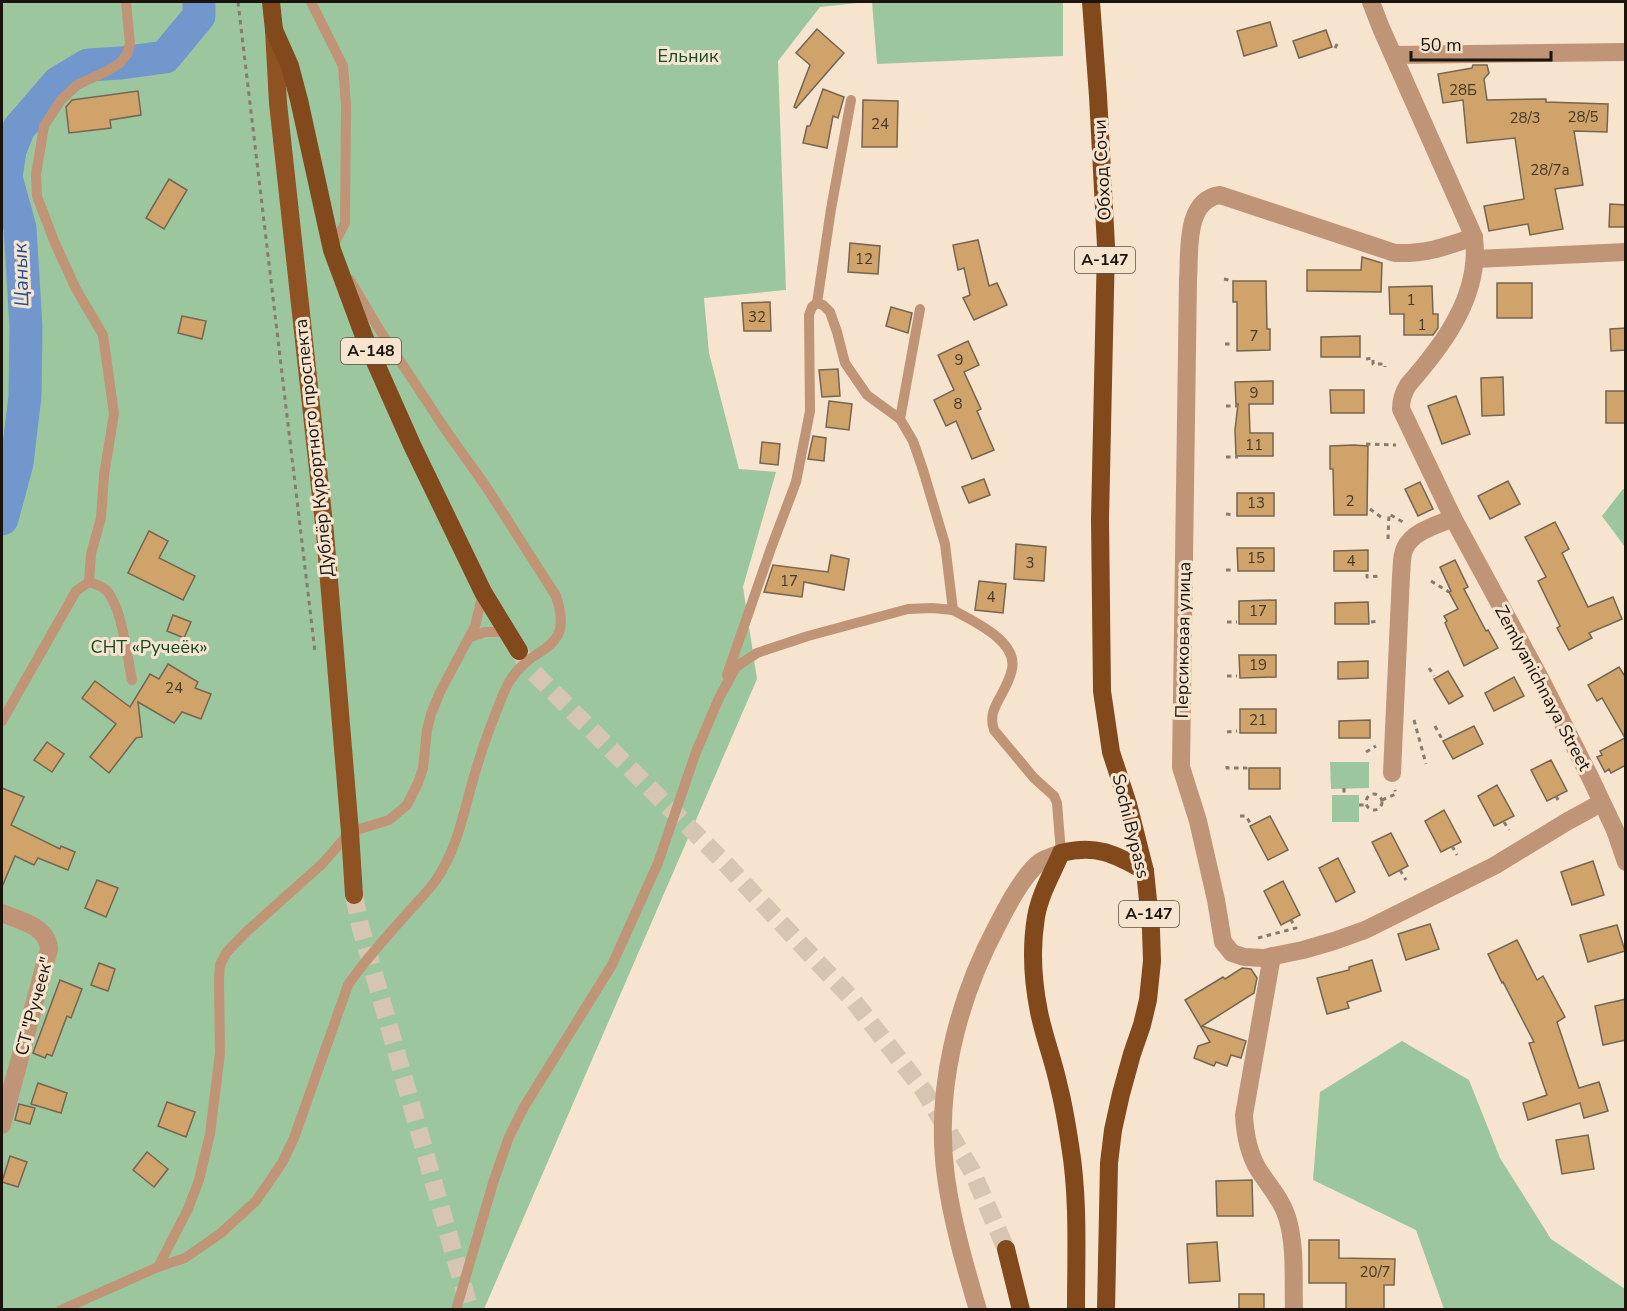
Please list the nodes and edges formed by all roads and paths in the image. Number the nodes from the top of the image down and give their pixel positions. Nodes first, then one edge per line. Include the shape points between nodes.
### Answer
1 (126, 2) edge
2 (238, 2) edge
3 (271, 2) edge
4 (311, 2) edge
5 (1091, 2) edge
6 (1371, 2) edge
7 (274, 30) junction
8 (1339, 41) dead end
9 (1335, 48) dead end
10 (1626, 52) edge
11 (1394, 55) junction
12 (850, 100) dead end
13 (1474, 237) junction
14 (332, 250) junction
15 (1626, 252) edge
16 (1475, 259) junction
17 (1224, 279) dead end
18 (1233, 281) dead end
19 (817, 303) junction
20 (920, 309) dead end
21 (1234, 344) dead end
22 (1225, 345) dead end
23 (1366, 359) dead end
24 (1384, 367) dead end
25 (1226, 406) dead end
26 (1238, 406) dead end
27 (900, 419) junction
28 (1366, 444) dead end
29 (1396, 445) dead end
30 (1226, 457) dead end
31 (1238, 457) dead end
32 (1370, 509) dead end
33 (1226, 514) dead end
34 (1235, 515) dead end
35 (1381, 517) dead end
36 (1453, 518) junction
37 (1226, 570) dead end
38 (1235, 570) dead end
39 (1367, 574) dead end
40 (1380, 576) dead end
41 (1431, 580) dead end
42 (89, 582) junction
43 (483, 592) junction
44 (1449, 592) dead end
45 (953, 610) junction
46 (1380, 621) dead end
47 (1227, 622) dead end
48 (1237, 622) dead end
49 (1371, 622) dead end
50 (507, 632) junction
51 (471, 637) junction
52 (519, 651) tunnel mouth
53 (316, 659) dead end
54 (1429, 668) dead end
55 (1227, 676) dead end
56 (1237, 676) dead end
57 (1434, 676) dead end
58 (132, 680) dead end
59 (719, 698) junction
60 (1414, 719) dead end
61 (2, 721) edge
62 (1435, 726) dead end
63 (1237, 731) dead end
64 (1227, 732) dead end
65 (1443, 741) dead end
66 (1426, 765) dead end
67 (1227, 766) dead end
68 (1246, 770) dead end
69 (1392, 773) dead end
70 (1344, 788) dead end
71 (1344, 795) dead end
72 (1556, 796) dead end
73 (1601, 803) junction
74 (1560, 804) dead end
75 (1359, 805) dead end
76 (1366, 805) junction
77 (1240, 816) dead end
78 (1504, 822) dead end
79 (1250, 823) dead end
80 (1509, 830) dead end
81 (350, 832) junction
82 (1452, 846) dead end
83 (1061, 853) junction
84 (1457, 855) dead end
85 (1626, 862) edge
86 (1400, 870) dead end
87 (1145, 871) junction
88 (1406, 880) dead end
89 (354, 895) tunnel mouth
90 (2, 914) edge
91 (1291, 920) dead end
92 (1256, 939) dead end
93 (1272, 956) junction
94 (2, 1125) edge
95 (1006, 1249) tunnel mouth
96 (158, 1267) junction
97 (61, 1310) edge
98 (456, 1310) edge
99 (978, 1310) edge
100 (1021, 1310) edge
101 (1076, 1310) edge
102 (1106, 1310) edge
103 (1294, 1310) edge

1 - 42 lane via 130,44 127,54 120,63 77,85 61,100 44,126 36,174 37,196 54,241 103,335 114,414
2 - 53 path
3 - 7 highway, Дублёр Курортного проспекта / А-148
4 - 14 lane via 343,66 345,222
5 - 87 highway, Обход Сочи / А-147 via 1106,246 1100,519 1102,691 1111,752
6 - 11 street, Zemlyanichnaya Street
7 - 14 highway, А-148 via 293,77
7 - 81 main road, Дублёр Курортного проспекта / А-148 via 278,103 325,533
8 - 9 path
10 - 11 street
11 - 13 street, Zemlyanichnaya Street
12 - 19 lane
13 - 16 street, Zemlyanichnaya Street
13 - 93 street, Персиковая улица via 1437,250 1395,253 1220,195 1203,202 1191,226 1181,767 1198,821 1223,942 1232,953 1244,957
14 - 43 highway, А-148 via 365,339
14 - 96 lane via 379,329 556,596 561,625 551,645 518,670 508,685 482,749 458,835 436,881 348,985 282,1163 256,1201 221,1233 186,1258
15 - 16 street
16 - 36 street, Zemlyanichnaya Street via 1470,286 1454,326 1408,385 1401,400 1401,409
17 - 18 path
19 - 27 lane via 830,312 845,363 867,395
19 - 59 lane via 808,315 810,411 796,482
20 - 27 lane
21 - 22 path
23 - 24 path via 1373,358 1373,364 1385,364
25 - 26 path
27 - 45 lane via 924,470 945,544
28 - 29 path
30 - 31 path
32 - 35 path
33 - 34 path
36 - 69 street via 1418,534 1405,549
36 - 73 street, Zemlyanichnaya Street via 1540,678
37 - 38 path
39 - 40 path
41 - 44 path
42 - 58 lane via 107,591 117,606
42 - 61 lane via 76,591
43 - 50 highway, А-148
43 - 51 lane
45 - 59 lane via 908,609 757,653 736,667
45 - 83 lane via 992,632 1012,657 1012,670 991,723 1054,796
46 - 49 path
47 - 48 path
50 - 51 lane via 485,632
50 - 52 highway, А-148
51 - 81 lane via 431,714 423,768 406,805 389,820
54 - 57 path
55 - 56 path
59 - 98 lane via 658,862 612,965 508,1137
60 - 66 path
62 - 65 path
63 - 64 path
67 - 68 path
70 - 71 path
72 - 74 path
73 - 85 street, Zemlyanichnaya Street
73 - 93 street, Персиковая улица via 1494,866 1365,930 1335,942
75 - 76 path
76 - 76 path via 1372,794 1382,798 1383,805 1377,810
77 - 79 path via 1246,816
78 - 80 path
81 - 89 main road, Дублёр Курортного проспекта / А-148
81 - 96 lane via 322,864 245,933 220,965 220,1053 210,1134 188,1209
82 - 84 path
83 - 87 highway via 1075,849 1104,852
83 - 99 street via 1033,868 984,950 948,1063 943,1118 946,1176
83 - 101 highway via 1039,904 1034,973 1070,1148 1075,1194
86 - 88 path
87 - 102 highway, Sochi Bypass / А-147 via 1152,962 1146,1008 1113,1130
90 - 94 street, СТ "Ручеек" via 39,929 49,942 49,949
91 - 92 path via 1296,928
93 - 103 street via 1244,1115 1245,1137 1258,1168 1287,1215
95 - 100 highway
96 - 97 lane

